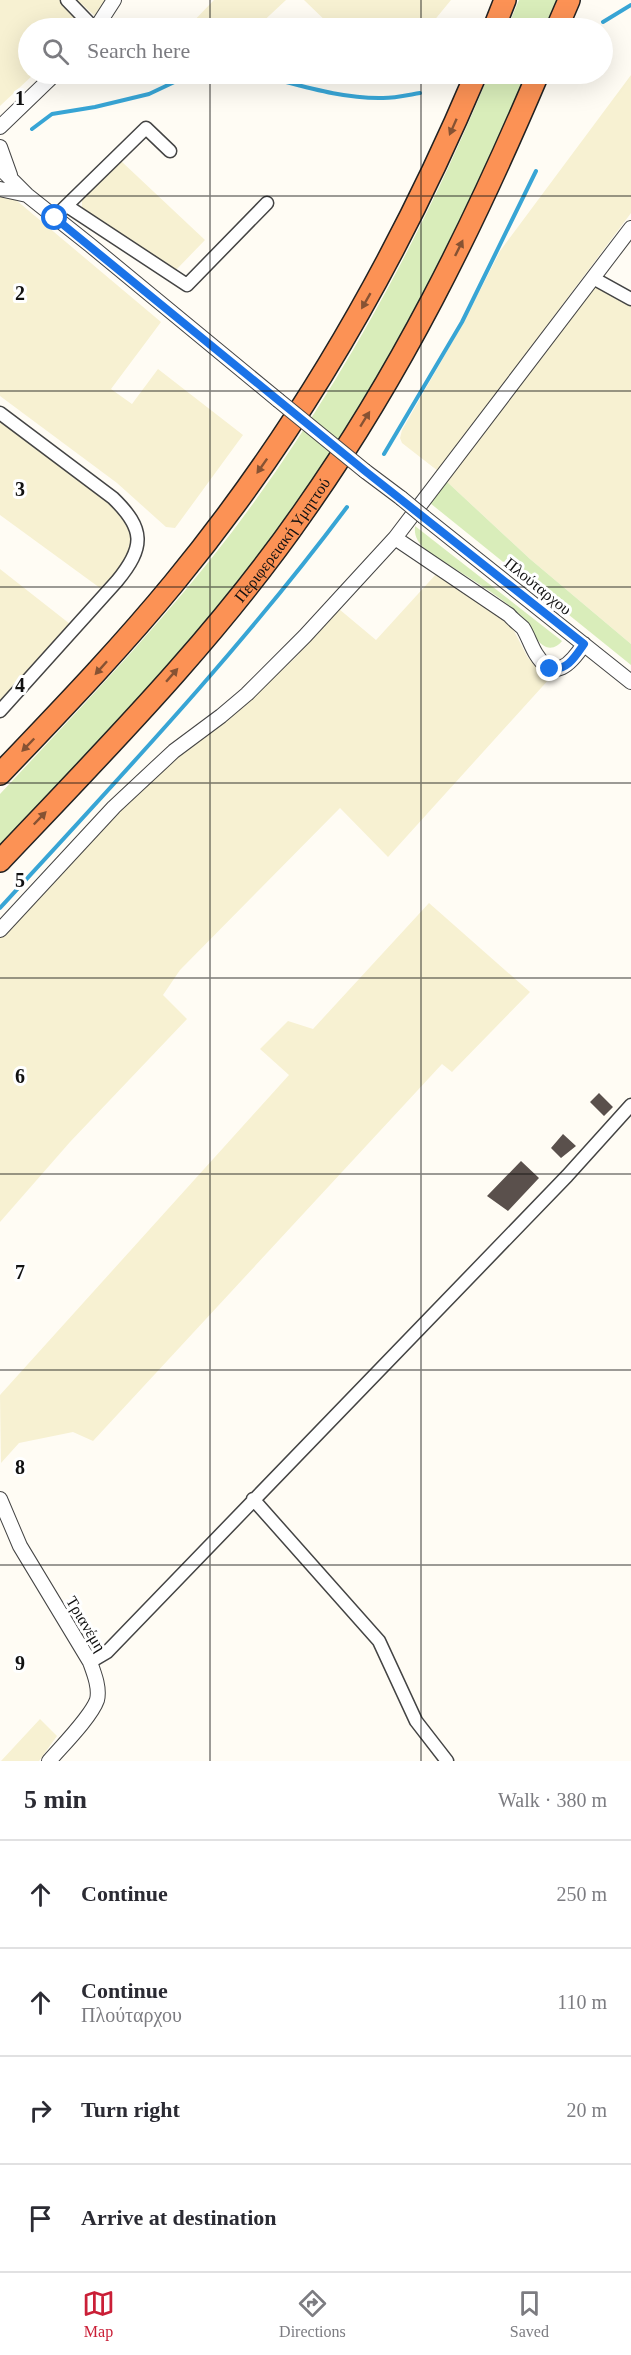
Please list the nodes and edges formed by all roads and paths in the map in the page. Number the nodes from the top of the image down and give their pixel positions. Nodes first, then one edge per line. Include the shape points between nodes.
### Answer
1 (67, 0) edge
2 (114, 0) edge
3 (505, 0) edge
4 (569, 0) edge
5 (85, 18) edge
6 (102, 18) edge
7 (498, 18) edge
8 (561, 18) edge
9 (45, 84) edge
10 (472, 84) edge
11 (534, 84) edge
12 (1, 126) edge
13 (0, 139) edge
14 (0, 147) edge
15 (170, 151) dead end
16 (5, 172) edge
17 (0, 189) edge
18 (27, 195) junction
19 (267, 203) dead end
20 (67, 206) junction
21 (55, 218) junction
22 (631, 228) edge
23 (594, 278) junction
24 (631, 299) edge
25 (0, 412) edge
26 (395, 538) junction
27 (584, 644) junction
28 (631, 682) edge
29 (0, 711) edge
30 (0, 774) edge
31 (0, 861) edge
32 (0, 930) edge
33 (631, 1105) edge
34 (0, 1499) edge
35 (253, 1499) junction
36 (90, 1662) junction
37 (49, 1761) edge
38 (447, 1761) edge

1 - 5 street
2 - 6 street
3 - 7 highway
4 - 8 highway
9 - 12 street
10 -> 30 highway via 431,177 376,284 282,437 167,591 97,673
31 -> 11 highway, Περιφερειακή Υμηττού via 228,612 304,512 413,339 480,205
12 - 13 street
14 - 16 street
15 - 20 street via 146,128
16 - 18 street, Πλούταρχου
17 - 18 street
18 - 21 street, Πλούταρχου
19 - 20 street via 187,285
20 - 21 street
21 - 27 street, Πλούταρχου, bridge
22 - 23 street
23 - 24 street
23 - 26 street
25 - 29 street via 121,505 136,525 138,546 128,568
26 - 27 street via 509,615 524,629 537,656 550,669 557,670 572,662
26 - 32 street via 247,694 174,751 114,807
27 - 28 street, Πλούταρχου
33 - 35 street
34 - 36 street, Τριανέμη via 20,1546
35 - 36 street via 107,1653
35 - 38 street via 379,1641 416,1721
36 - 37 street, Τριανέμη via 97,1699

